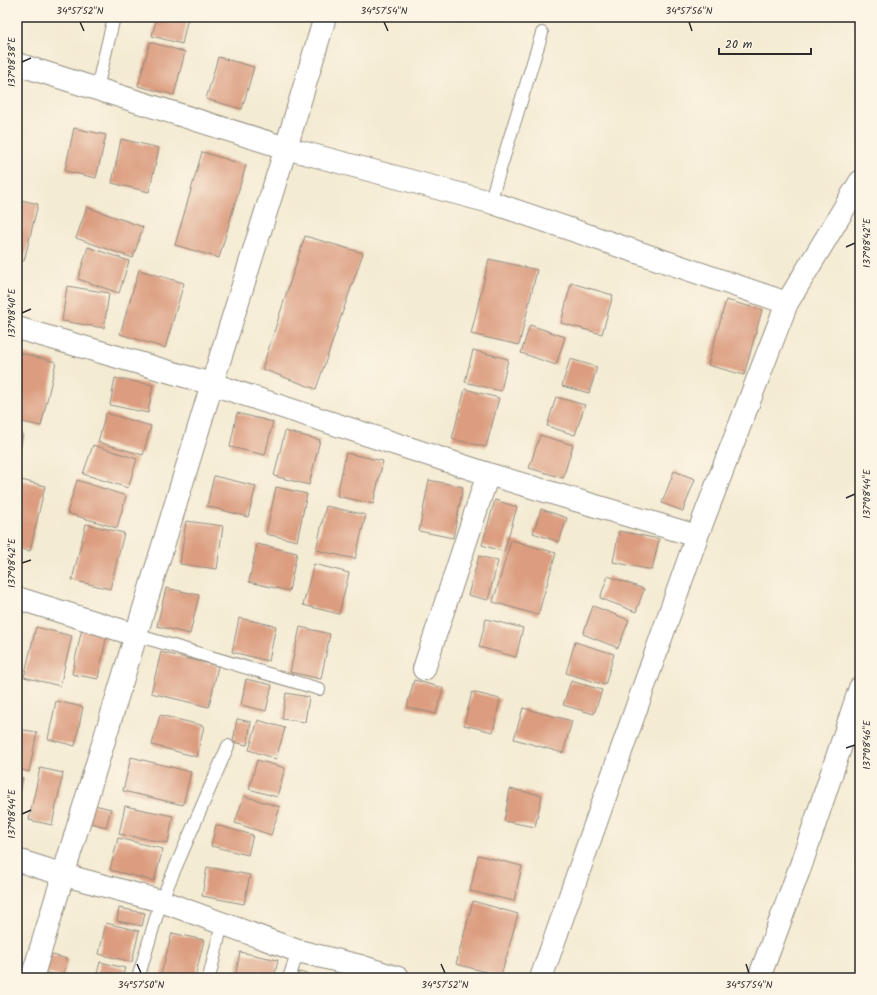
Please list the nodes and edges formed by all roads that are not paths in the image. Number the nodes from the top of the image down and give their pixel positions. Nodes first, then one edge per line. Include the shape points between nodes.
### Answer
1 (114, 17) edge
2 (325, 17) edge
3 (542, 33) dead end
4 (17, 64) edge
5 (97, 88) junction
6 (286, 148) junction
7 (860, 182) edge
8 (490, 202) junction
9 (787, 304) junction
10 (17, 328) edge
11 (212, 384) junction
12 (488, 474) junction
13 (697, 536) junction
14 (17, 598) edge
15 (136, 635) junction
16 (424, 669) dead end
17 (860, 688) edge
18 (319, 689) dead end
19 (228, 746) dead end
20 (17, 860) edge
21 (64, 875) junction
22 (161, 901) junction
23 (222, 924) junction
24 (298, 951) junction
25 (359, 972) edge
26 (32, 978) edge
27 (138, 978) edge
28 (209, 978) edge
29 (289, 978) edge
30 (398, 978) edge
31 (541, 978) edge
32 (759, 978) edge

1 - 5 lane
2 - 6 street
3 - 8 lane
4 - 5 street
5 - 6 street
6 - 8 street
6 - 11 street
7 - 9 street
8 - 9 street
9 - 13 street
10 - 11 street
11 - 12 street
11 - 15 street
12 - 13 street
12 - 16 street
13 - 31 street
14 - 15 street
15 - 18 lane
15 - 21 street
17 - 32 street via 802,862
19 - 22 lane
20 - 21 street
21 - 22 street
21 - 26 street
22 - 23 street
22 - 27 lane
23 - 24 street
23 - 28 lane
24 - 25 street
24 - 29 lane
25 - 30 street

